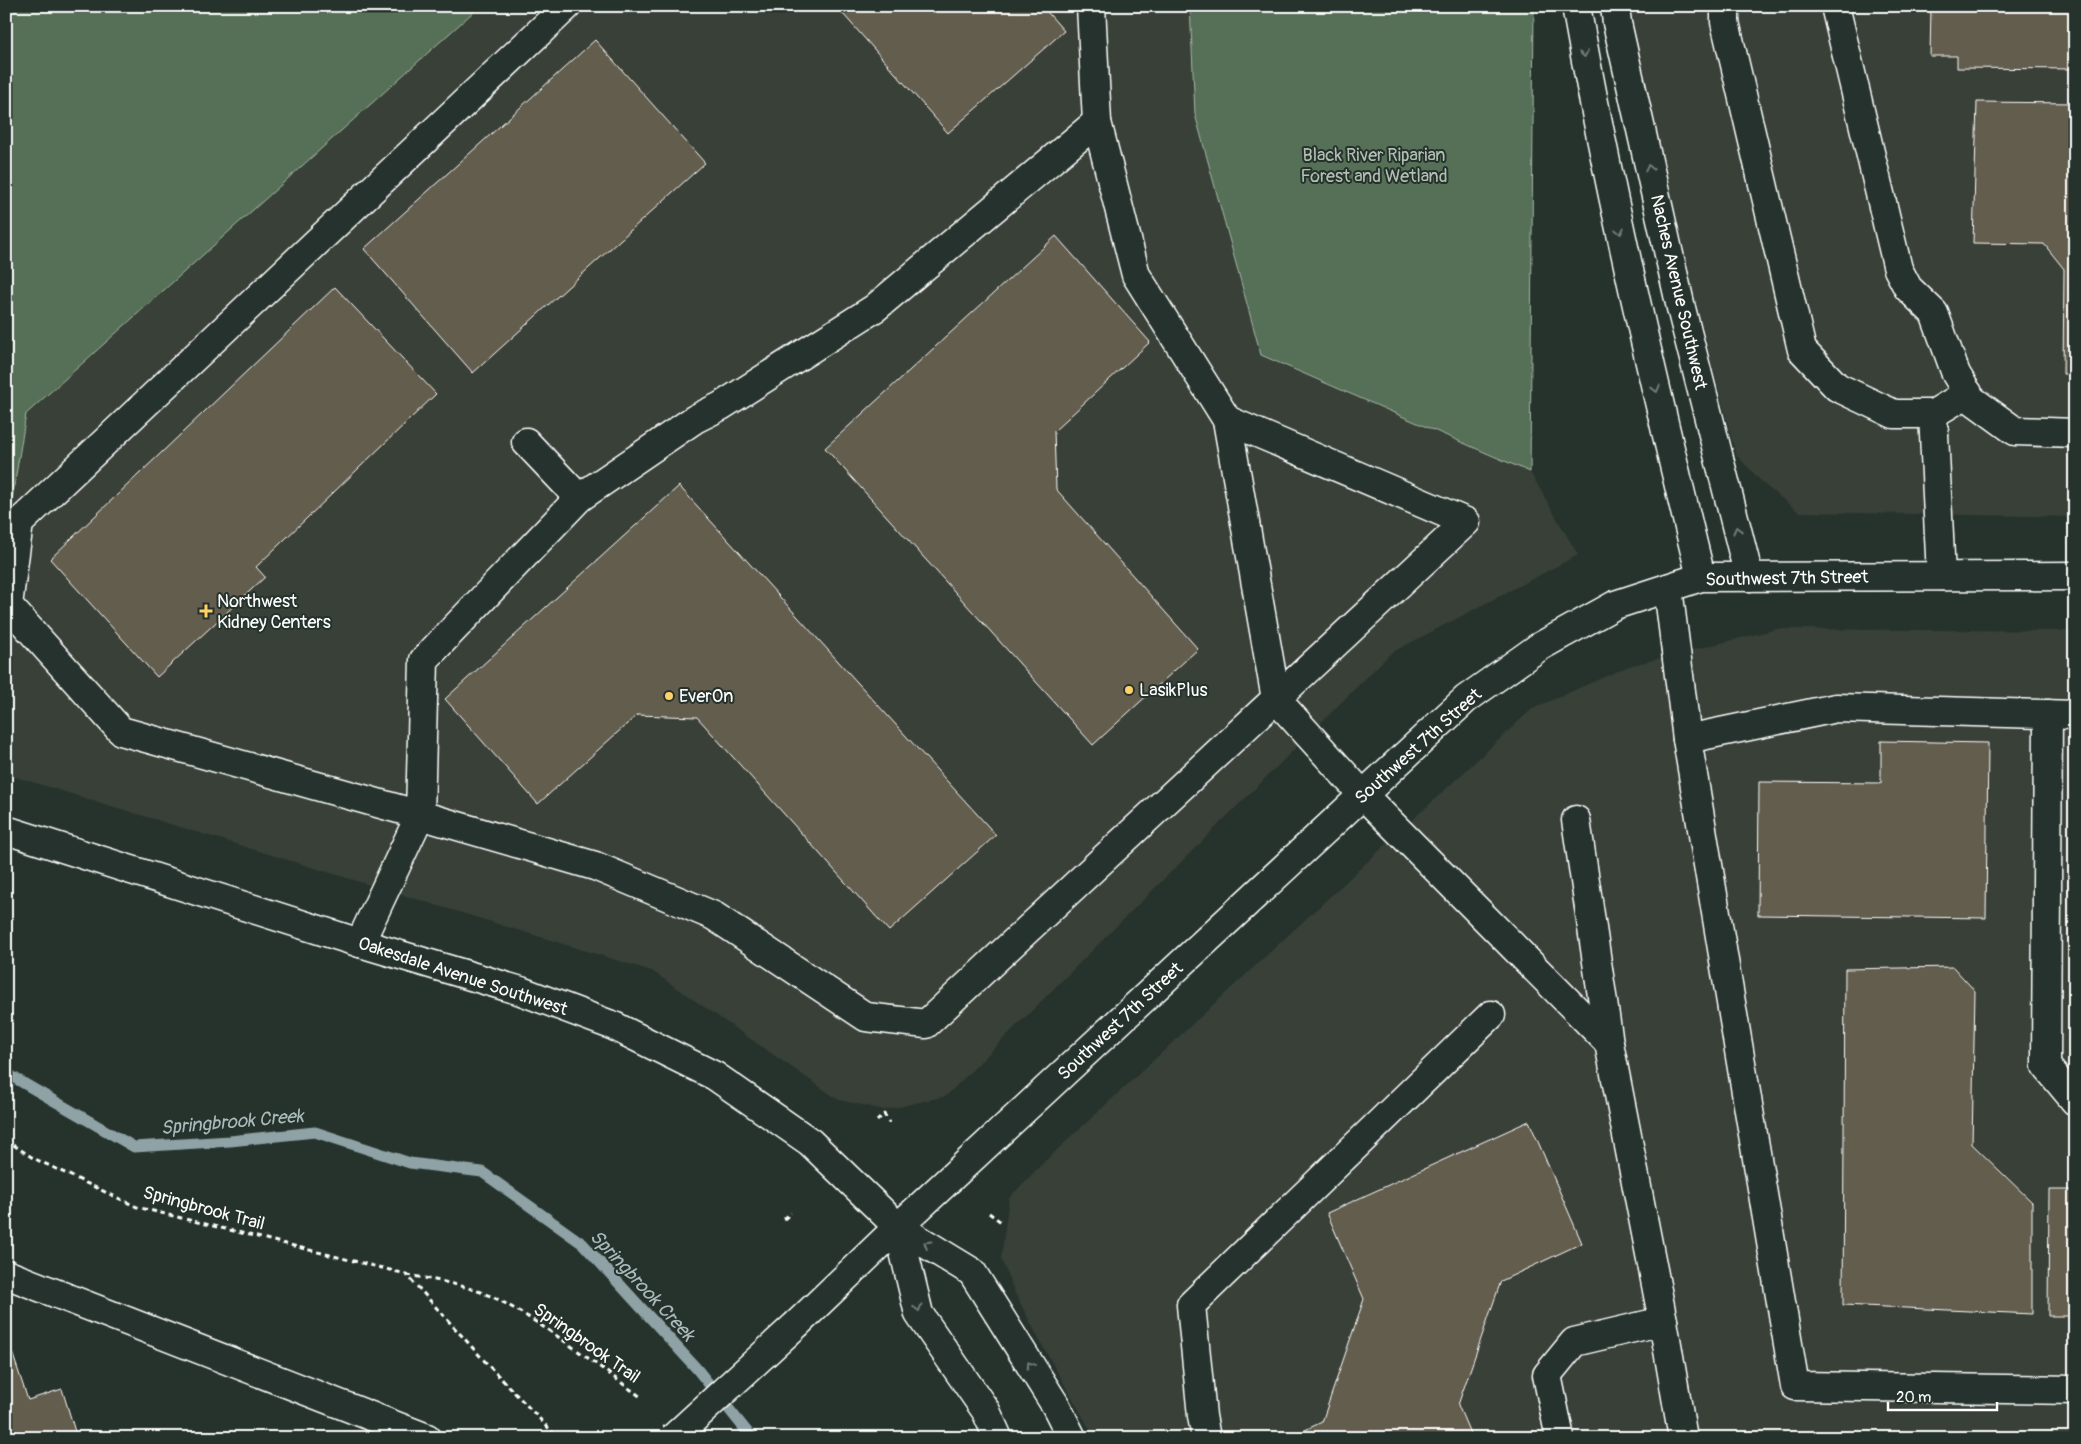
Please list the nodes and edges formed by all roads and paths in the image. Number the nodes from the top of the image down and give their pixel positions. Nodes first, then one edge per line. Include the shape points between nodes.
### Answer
1 (567, 6) edge
2 (1092, 6) edge
3 (1576, 6) edge
4 (1615, 6) edge
5 (1725, 6) edge
6 (1835, 6) edge
7 (1096, 122) junction
8 (1968, 393) junction
9 (1933, 414) junction
10 (1227, 420) junction
11 (2075, 433) edge
12 (526, 442) dead end
13 (579, 498) junction
14 (1941, 576) junction
15 (2075, 576) edge
16 (1701, 577) junction
17 (1749, 577) junction
18 (1668, 588) junction
19 (1276, 698) junction
20 (2048, 714) junction
21 (2075, 715) edge
22 (1687, 739) junction
23 (1363, 795) junction
24 (420, 815) junction
25 (1576, 820) dead end
26 (6, 830) edge
27 (360, 943) junction
28 (1492, 1015) dead end
29 (1609, 1043) junction
30 (2075, 1101) edge
31 (877, 1121) dead end
32 (890, 1122) dead end
33 (6, 1140) edge
34 (791, 1213) dead end
35 (989, 1213) dead end
36 (784, 1219) dead end
37 (1001, 1222) dead end
38 (898, 1227) junction
39 (6, 1274) edge
40 (406, 1274) junction
41 (1663, 1321) junction
42 (2075, 1390) edge
43 (640, 1396) dead end
44 (427, 1438) edge
45 (558, 1438) edge
46 (673, 1438) edge
47 (998, 1438) edge
48 (1072, 1438) edge
49 (1206, 1438) edge
50 (1560, 1438) edge
51 (1683, 1438) edge

1 - 24 street via 19,523 8,605 121,731
2 - 7 street
3 -> 16 street via 1638,314
17 -> 4 street, Naches Avenue Southwest via 1679,298 1616,23
5 - 9 street via 1725,22 1802,350 1837,387 1894,414
6 - 8 street via 1898,269 1908,288 1934,313 1956,374
7 - 10 street via 1136,275
7 - 13 street via 875,308 721,406 695,419
8 - 9 street
8 - 11 street via 1971,399 2015,431
9 - 14 street
10 - 19 street
10 - 19 street via 1466,522
12 - 13 street
13 - 24 street via 424,660
14 - 15 street, Southwest 7th Street
14 - 17 street, Southwest 7th Street
16 - 17 street, Southwest 7th Street
16 - 18 street, Southwest 7th Street
18 - 22 street
18 - 23 street, Southwest 7th Street via 1615,605 1539,646 1466,699
19 - 23 street
19 - 24 street via 926,1024 866,1017 714,916 596,866
20 - 21 street
20 - 22 street via 1836,708
20 - 30 street via 2046,1066
22 - 42 street via 1794,1386
23 - 29 street
23 - 38 street, Southwest 7th Street
24 - 27 street
25 - 29 street
26 - 27 street, Oakesdale Avenue Southwest
27 - 38 street, Oakesdale Avenue Southwest via 521,991 614,1026 715,1076 810,1142
28 - 49 street via 1191,1305
29 - 41 street
31 - 32 path via 884,1114
33 - 40 path, Springbrook Trail via 33,1158 137,1207
34 - 36 path
35 - 37 path
38 - 46 street, Southwest 7th Street, bridge
38 -> 47 street via 919,1314 986,1411
48 -> 38 street, Oakesdale Avenue Southwest via 1056,1406 972,1272
39 - 44 street
40 - 43 path, Springbrook Trail via 447,1282 497,1300 554,1334
40 - 45 path
41 - 50 street via 1574,1342 1547,1375
41 - 51 street

